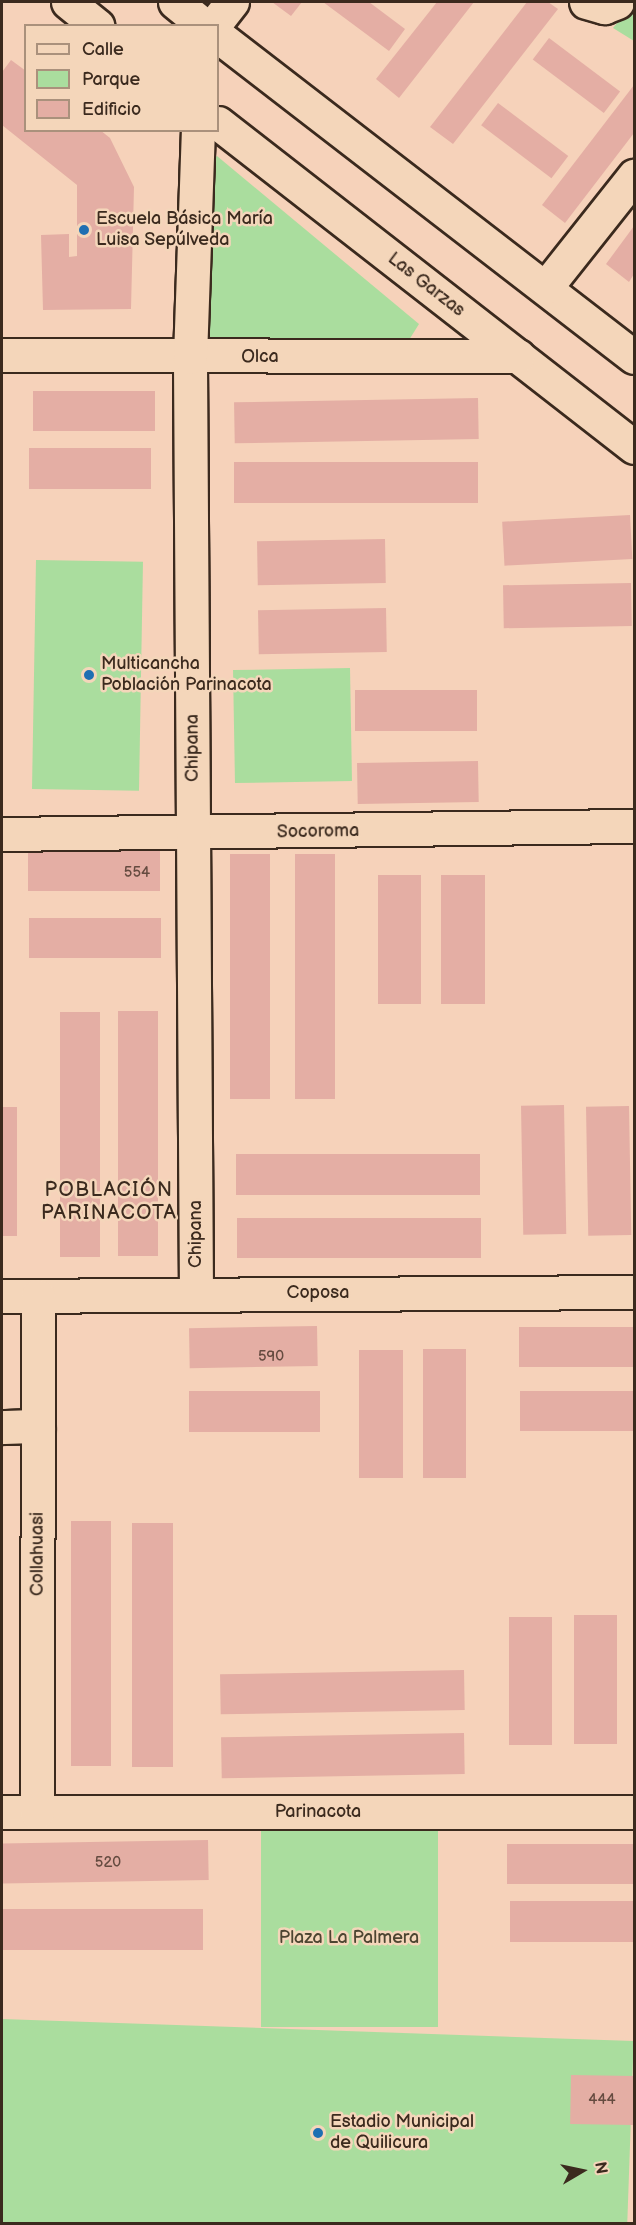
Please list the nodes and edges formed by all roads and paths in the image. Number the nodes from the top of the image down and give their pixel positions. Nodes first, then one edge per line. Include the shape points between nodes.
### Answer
1 (68, 2) edge
2 (175, 2) edge
3 (232, 2) edge
4 (96, 24) edge
5 (202, 24) edge
6 (215, 24) edge
7 (219, 37) edge
8 (219, 124) edge
9 (198, 132) edge
10 (634, 176) edge
11 (546, 287) junction
12 (2, 355) edge
13 (518, 356) junction
14 (190, 357) junction
15 (634, 357) edge
16 (634, 447) edge
17 (634, 826) edge
18 (2, 834) edge
19 (194, 834) junction
20 (634, 1292) edge
21 (196, 1293) junction
22 (2, 1296) edge
23 (38, 1296) junction
24 (38, 1426) junction
25 (2, 1427) edge
26 (2, 1812) edge
27 (37, 1812) junction
28 (634, 1812) edge

1 - 4 street
2 - 5 street
3 - 6 street
7 - 11 street
8 - 13 street, Las Garzas
9 - 14 street, Chipana
10 - 11 street
11 - 15 street
12 - 14 street, Olca
13 - 14 street, Olca
13 - 16 street, Las Garzas
14 - 19 street, Chipana
17 - 19 street, Socoroma
18 - 19 street, Socoroma
19 - 21 street, Chipana
20 - 21 street, Coposa
21 - 23 street, Coposa
22 - 23 street, Coposa
23 - 24 street, Collahuasi
24 - 25 street
24 - 27 street, Collahuasi
26 - 27 street, Parinacota
27 - 28 street, Parinacota

